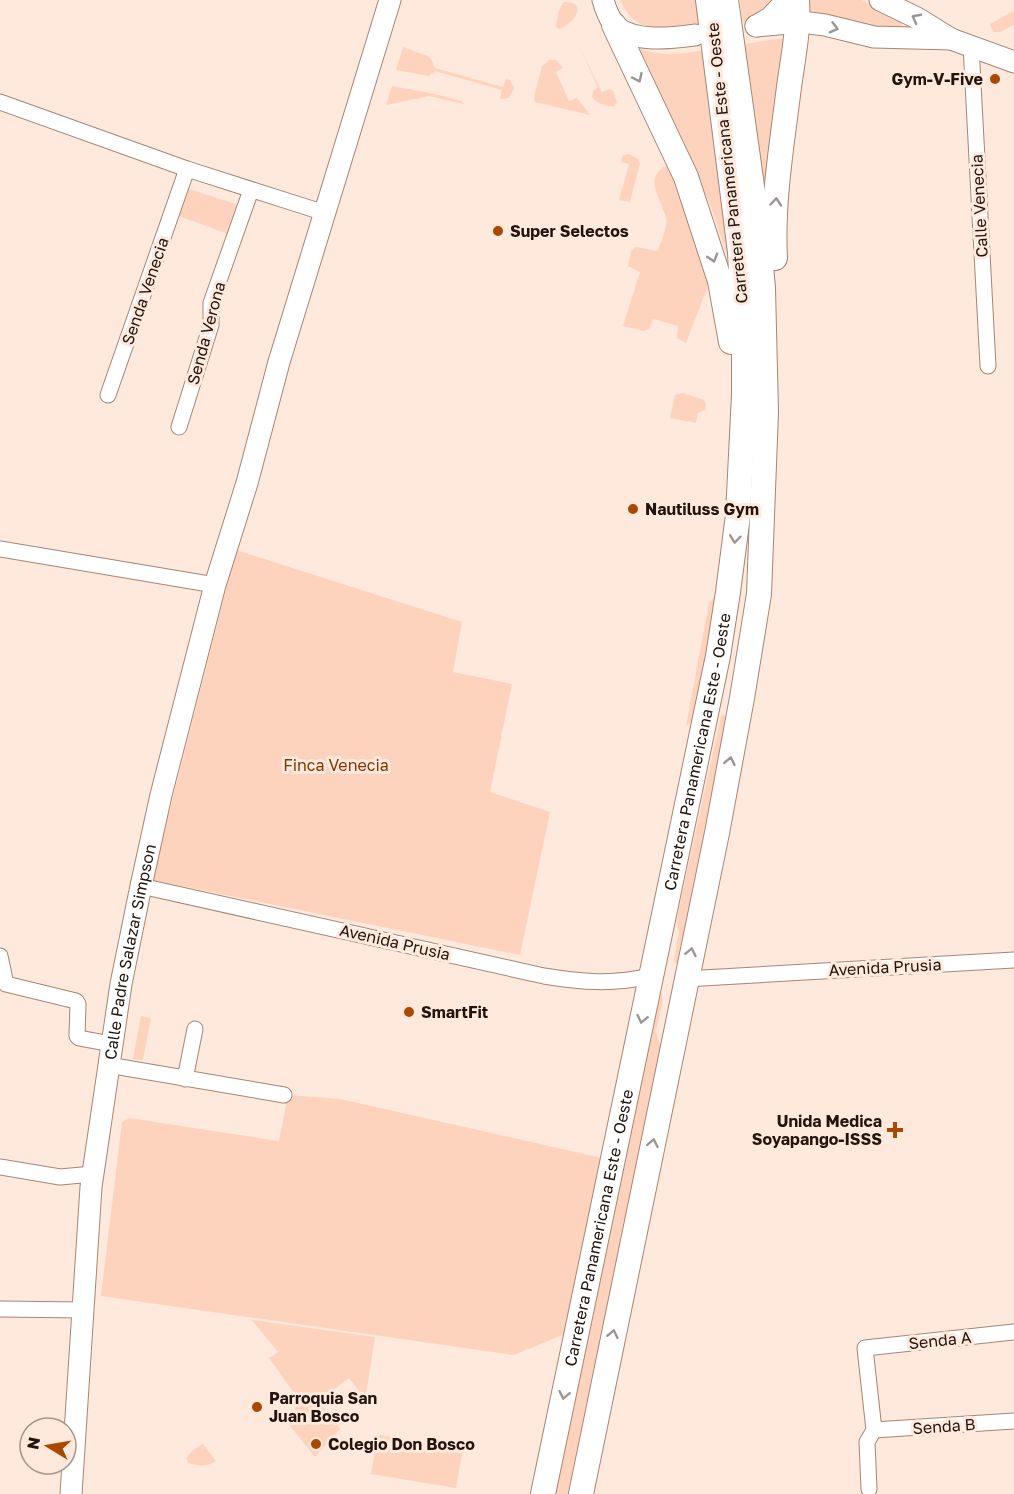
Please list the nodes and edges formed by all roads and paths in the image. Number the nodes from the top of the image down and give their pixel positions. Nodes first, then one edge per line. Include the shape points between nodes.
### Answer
1 (390, 0) edge
2 (603, 0) edge
3 (708, 0) edge
4 (726, 0) edge
5 (787, 0) edge
6 (880, 0) edge
7 (798, 11) edge
8 (614, 25) junction
9 (695, 35) dead end
10 (961, 42) junction
11 (1014, 62) edge
12 (0, 102) edge
13 (187, 169) junction
14 (249, 198) junction
15 (322, 222) junction
16 (299, 295) junction
17 (988, 366) dead end
18 (291, 375) junction
19 (108, 395) dead end
20 (263, 423) junction
21 (179, 427) dead end
22 (742, 453) junction
23 (0, 549) edge
24 (215, 585) junction
25 (759, 594) junction
26 (678, 843) junction
27 (141, 886) junction
28 (0, 956) edge
29 (1014, 960) edge
30 (651, 976) junction
31 (685, 979) junction
32 (195, 1029) dead end
33 (673, 1042) junction
34 (111, 1044) junction
35 (108, 1065) junction
36 (185, 1079) junction
37 (284, 1095) dead end
38 (0, 1167) edge
39 (93, 1174) junction
40 (0, 1309) edge
41 (83, 1310) junction
42 (1014, 1332) edge
43 (1014, 1421) edge
44 (874, 1430) junction
45 (869, 1489) dead end
46 (70, 1494) edge
47 (543, 1494) edge
48 (581, 1494) edge

1 - 15 main road, Calle Padre Salazar Simpson
2 - 8 main road
3 - 22 highway, Carretera Panamericana Este - Oeste via 740,252
4 - 25 highway, Carretera Panamericana Este - Oeste via 757,222 763,298 766,412
5 - 7 main road via 770,18 750,28
10 -> 6 main road
7 -> 10 main road via 825,25 874,37
25 -> 7 highway via 769,548 776,446 778,303 774,229
8 - 9 main road via 651,38
8 -> 22 highway via 686,177 714,258 732,346
10 - 11 main road
10 - 17 street, Calle Venecia
12 - 13 street
13 - 14 street
13 - 19 street, Senda Venecia
14 - 15 street
14 - 21 street, Senda Verona via 211,303 210,325
15 - 16 main road, Calle Padre Salazar Simpson
15 - 18 main road, Calle Padre Salazar Simpson via 325,255
16 - 18 main road via 300,319 286,364
16 - 20 main road, Calle Padre Salazar Simpson
18 - 20 main road, Calle Padre Salazar Simpson
20 - 24 main road, Calle Padre Salazar Simpson
22 -> 26 highway, Carretera Panamericana Este - Oeste via 738,515 718,656
23 - 24 street
24 - 27 main road, Calle Padre Salazar Simpson
31 -> 25 highway, Carretera Panamericana Este - Oeste via 719,822
26 - 30 highway, Carretera Panamericana Este - Oeste
26 - 31 highway via 682,851 662,960 667,976 672,980
27 - 30 street, Avenida Prusia via 544,976 606,982
27 - 34 main road, Calle Padre Salazar Simpson
28 - 34 street via 6,984 76,1001 77,1036
29 - 31 street, Avenida Prusia
30 - 33 highway via 660,982 667,995 661,1035 663,1040
30 -> 47 highway, Carretera Panamericana Este - Oeste
31 - 33 highway, Carretera Panamericana Este - Oeste
32 - 36 street
48 -> 33 highway, Carretera Panamericana Este - Oeste
34 - 35 main road, Calle Padre Salazar Simpson
35 - 36 street
35 - 39 main road, Calle Padre Salazar Simpson
36 - 37 street
38 - 39 street via 60,1176
39 - 41 main road, Calle Padre Salazar Simpson
40 - 41 street
41 - 46 main road, Calle Padre Salazar Simpson
42 - 44 street, Senda A via 866,1347
43 - 44 street, Senda B
44 - 45 street via 867,1442

